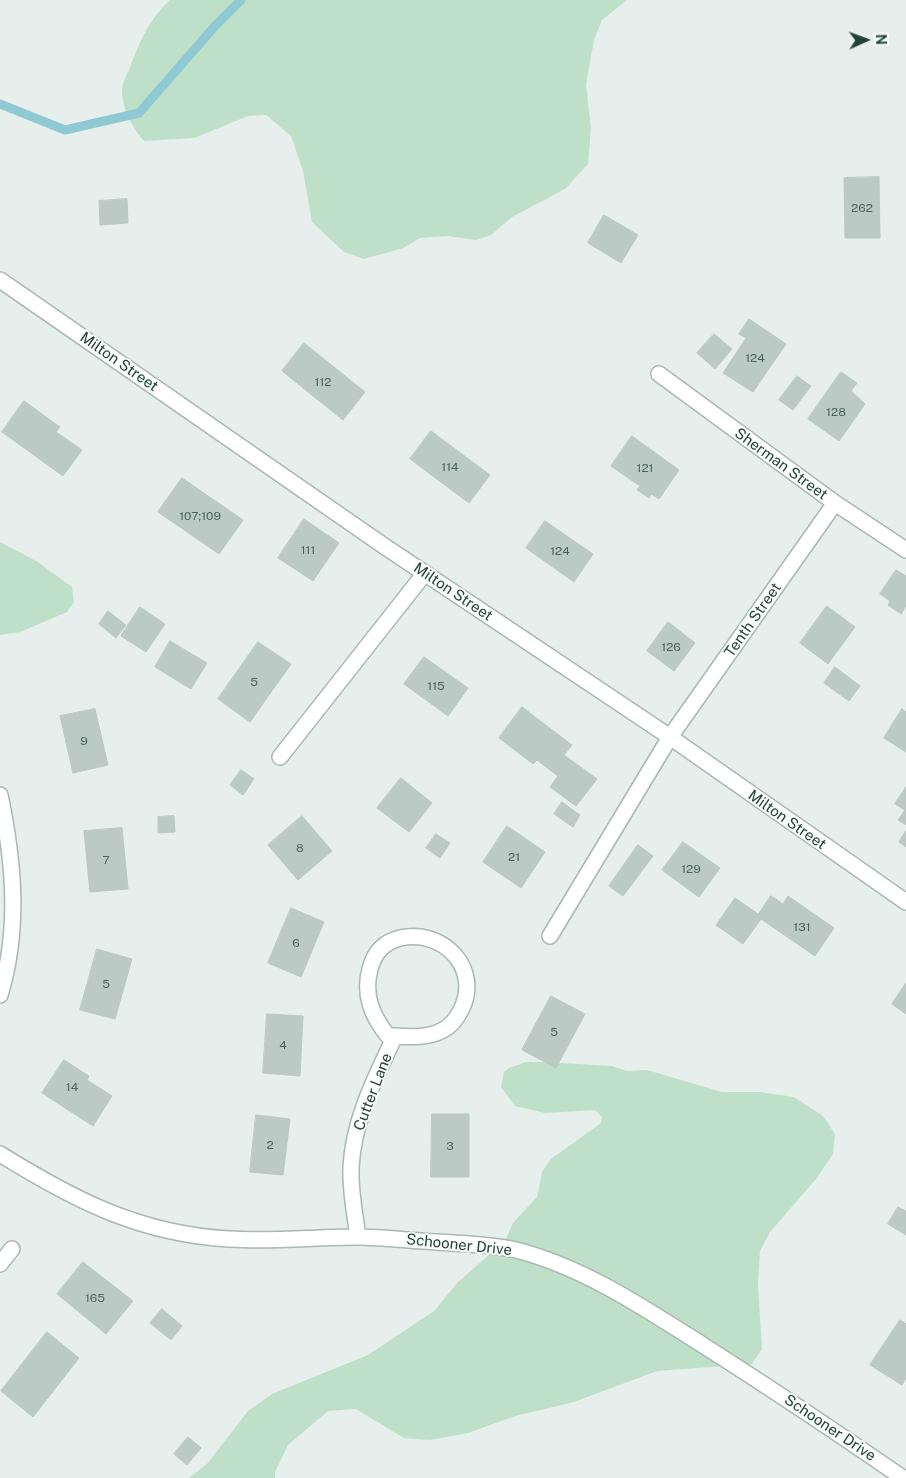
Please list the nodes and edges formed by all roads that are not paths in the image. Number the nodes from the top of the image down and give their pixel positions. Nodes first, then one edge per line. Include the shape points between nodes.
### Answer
1 (0, 280) edge
2 (659, 374) dead end
3 (835, 503) junction
4 (906, 550) edge
5 (426, 573) junction
6 (670, 738) junction
7 (280, 757) dead end
8 (0, 795) edge
9 (904, 896) edge
10 (550, 936) dead end
11 (0, 995) edge
12 (395, 1036) junction
13 (0, 1154) edge
14 (358, 1237) junction
15 (12, 1249) dead end
16 (0, 1264) edge
17 (903, 1478) edge

1 - 5 street, Milton Street
2 - 3 street, Sherman Street
3 - 4 street, Sherman Street
3 - 6 street, Tenth Street
5 - 6 street, Milton Street
5 - 7 street
6 - 9 street, Milton Street
6 - 10 street, Tenth Street
8 - 11 street via 10,854 14,913 9,962
12 - 12 street, Cutter Lane via 437,1033 449,1027 459,1014 466,993 464,973 455,954 442,944 417,937 402,938 388,943 376,954 368,981 370,1005 376,1021 388,1036
12 - 14 street, Cutter Lane via 372,1084 353,1147 352,1191
13 - 14 street, Schooner Drive via 93,1206 145,1225 230,1239
14 - 17 street, Schooner Drive via 500,1247 577,1272 643,1307 792,1401
15 - 16 street

